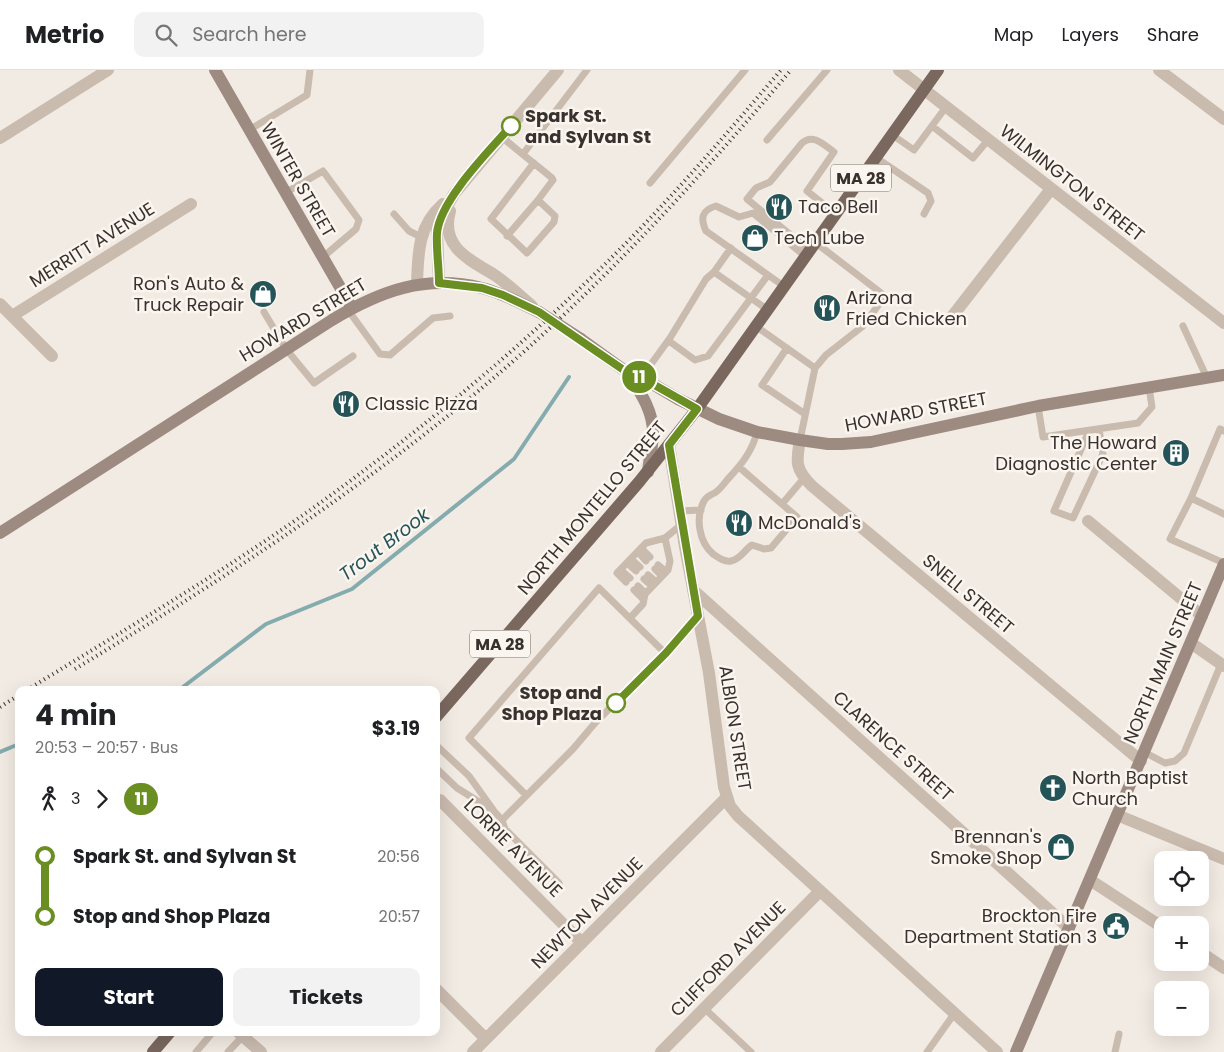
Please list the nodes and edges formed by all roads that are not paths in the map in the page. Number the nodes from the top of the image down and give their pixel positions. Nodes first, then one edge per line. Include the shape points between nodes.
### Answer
1 (108, 70) edge
2 (215, 70) edge
3 (310, 70) edge
4 (558, 70) edge
5 (587, 70) edge
6 (745, 70) edge
7 (827, 70) edge
8 (899, 70) edge
9 (938, 70) edge
10 (1159, 70) edge
11 (924, 89) junction
12 (946, 107) junction
13 (1224, 119) edge
14 (932, 126) junction
15 (249, 130) junction
16 (891, 134) junction
17 (502, 137) junction
18 (0, 138) edge
19 (767, 140) dead end
20 (988, 140) junction
21 (522, 154) junction
22 (875, 158) junction
23 (534, 164) junction
24 (650, 183) dead end
25 (1051, 189) junction
26 (285, 193) junction
27 (454, 194) junction
28 (538, 200) junction
29 (191, 204) dead end
30 (394, 214) dead end
31 (836, 214) junction
32 (924, 214) dead end
33 (507, 236) junction
34 (421, 237) junction
35 (731, 248) junction
36 (811, 250) junction
37 (323, 257) junction
38 (714, 272) junction
39 (768, 275) junction
40 (439, 283) junction
41 (417, 284) junction
42 (785, 287) junction
43 (751, 297) junction
44 (0, 304) edge
45 (350, 309) junction
46 (768, 310) junction
47 (264, 312) dead end
48 (539, 312) junction
49 (12, 316) junction
50 (450, 316) dead end
51 (951, 318) dead end
52 (1224, 322) edge
53 (1183, 326) dead end
54 (756, 327) junction
55 (669, 341) junction
56 (787, 348) junction
57 (286, 349) junction
58 (52, 356) dead end
59 (353, 356) dead end
60 (815, 368) junction
61 (628, 373) junction
62 (1224, 375) edge
63 (642, 378) junction
64 (1207, 378) junction
65 (1149, 387) junction
66 (1038, 406) junction
67 (697, 409) junction
68 (805, 414) junction
69 (1100, 429) junction
70 (1089, 431) junction
71 (1224, 431) edge
72 (757, 432) junction
73 (800, 440) junction
74 (669, 445) junction
75 (738, 467) junction
76 (648, 472) junction
77 (804, 478) junction
78 (1191, 498) junction
79 (782, 504) junction
80 (701, 510) junction
81 (679, 511) junction
82 (1224, 514) edge
83 (1088, 520) dead end
84 (682, 524) junction
85 (0, 533) edge
86 (665, 538) junction
87 (640, 550) junction
88 (648, 559) dead end
89 (629, 561) junction
90 (1224, 563) edge
91 (656, 567) dead end
92 (638, 569) dead end
93 (664, 574) junction
94 (646, 577) dead end
95 (628, 580) dead end
96 (654, 584) junction
97 (636, 588) dead end
98 (693, 590) junction
99 (644, 596) junction
100 (698, 616) junction
101 (1202, 616) junction
102 (630, 618) junction
103 (1191, 643) junction
104 (666, 653) junction
105 (1222, 665) edge
106 (440, 713) edge
107 (440, 749) edge
108 (1142, 756) junction
109 (440, 774) edge
110 (526, 795) junction
111 (726, 798) junction
112 (440, 800) dead end
113 (494, 811) junction
114 (1117, 815) junction
115 (502, 820) junction
116 (1224, 859) edge
117 (1090, 880) junction
118 (559, 883) dead end
119 (820, 891) junction
120 (1154, 923) edge
121 (1069, 928) junction
122 (582, 943) junction
123 (1209, 958) edge
124 (1224, 968) edge
125 (440, 994) edge
126 (704, 1008) junction
127 (954, 1014) junction
128 (1119, 1034) dead end
129 (167, 1036) edge
130 (210, 1036) edge
131 (240, 1036) edge
132 (243, 1036) edge
133 (486, 1038) junction
134 (153, 1052) edge
135 (196, 1052) edge
136 (228, 1052) edge
137 (261, 1052) edge
138 (473, 1052) edge
139 (660, 1052) edge
140 (751, 1052) edge
141 (927, 1052) edge
142 (997, 1052) edge
143 (1016, 1052) edge
144 (1115, 1052) edge

1 - 18 street
2 - 15 main road, WINTER STREET
3 - 15 lane via 307,95
4 - 17 street
5 - 21 lane
6 - 24 lane
7 - 19 lane
8 - 11 street, WILMINGTON STREET
9 - 11 main road, NORTH MONTELLO STREET / MA 28
10 - 13 street
11 - 12 street, WILMINGTON STREET
11 - 16 main road, NORTH MONTELLO STREET / MA 28
12 - 14 lane
12 - 20 street, WILMINGTON STREET
14 - 16 lane via 914,150
14 - 20 lane via 973,158
15 - 26 main road, WINTER STREET
16 - 22 main road, NORTH MONTELLO STREET / MA 28
17 - 21 lane
17 - 27 street
20 - 25 street, WILMINGTON STREET
21 - 23 lane
22 - 31 main road, NORTH MONTELLO STREET / MA 28
22 - 32 lane via 928,193 931,201
23 - 28 lane via 552,178
23 - 33 lane via 491,217 491,221
25 - 51 street
25 - 52 street, WILMINGTON STREET
26 - 37 main road, WINTER STREET
26 - 37 lane via 323,171 359,220 356,229
27 - 34 street via 438,208
27 - 40 street via 437,232
27 - 48 street via 448,229 458,250
28 - 33 lane
28 - 33 lane via 555,220 528,253
29 - 49 street, MERRITT AVENUE
30 - 34 lane via 410,231
31 - 36 main road, NORTH MONTELLO STREET / MA 28
31 - 36 lane via 807,191 834,152 814,138 804,140 770,182 756,188 747,199
34 - 41 street
35 - 36 lane via 706,231 702,223 703,214 709,208 716,206 739,217 753,213
35 - 38 lane
35 - 39 lane
36 - 42 main road, NORTH MONTELLO STREET / MA 28
36 - 60 lane via 885,296 863,326 826,355
37 - 45 main road, WINTER STREET
38 - 43 lane
38 - 55 lane via 706,279
39 - 42 lane
39 - 43 lane
40 - 41 main road, HOWARD STREET
40 - 48 main road, HOWARD STREET via 482,288
41 - 45 main road, HOWARD STREET via 384,293
42 - 46 main road, NORTH MONTELLO STREET / MA 28
43 - 46 lane
43 - 55 lane via 708,356 695,360
44 - 49 street
45 - 50 lane via 380,354 390,356 433,318
45 - 57 main road, HOWARD STREET
46 - 54 main road, NORTH MONTELLO STREET / MA 28
47 - 57 lane
48 - 61 main road, HOWARD STREET, bridge
49 - 58 street
53 - 64 lane
54 - 56 lane
54 - 67 main road, NORTH MONTELLO STREET / MA 28
55 - 63 lane
56 - 60 lane
56 - 68 lane via 762,385
57 - 59 lane via 314,383
57 - 85 main road, HOWARD STREET
60 - 68 lane
61 - 63 main road, HOWARD STREET
61 - 76 main road via 651,415 653,434
62 - 64 main road, HOWARD STREET
63 - 67 main road, HOWARD STREET
64 - 65 main road, HOWARD STREET
65 - 66 main road, HOWARD STREET
65 - 69 lane via 1152,406 1138,423
66 - 70 lane via 1044,437
66 - 73 main road, HOWARD STREET via 871,442 842,444
67 - 72 main road, HOWARD STREET
67 - 74 main road, NORTH MONTELLO STREET / MA 28
68 - 73 lane
69 - 70 lane
69 - 70 lane via 1103,454 1073,518 1054,511
71 - 78 lane via 1220,429
72 - 73 main road, HOWARD STREET
72 - 75 lane via 749,455
73 - 77 street via 796,462
74 - 76 main road, NORTH MONTELLO STREET / MA 28
74 - 81 street, ALBION STREET
75 - 79 lane
75 - 80 lane via 717,492 708,496
76 - 106 main road, NORTH MONTELLO STREET / MA 28
77 - 79 lane
77 - 108 street, SNELL STREET
78 - 82 lane
78 - 90 lane via 1170,539
79 - 80 lane via 797,517 771,548 752,545 740,557 730,561 717,557 703,542
80 - 81 lane
81 - 84 street, ALBION STREET
83 - 101 street
84 - 86 lane
84 - 98 street, ALBION STREET
86 - 87 lane via 650,541
86 - 93 lane via 670,561
87 - 88 lane
87 - 89 lane
89 - 92 lane
89 - 95 lane via 619,572
90 - 101 main road, NORTH MAIN STREET
91 - 93 lane
93 - 96 lane
94 - 96 lane
96 - 99 lane
97 - 99 lane
98 - 100 street, ALBION STREET
98 - 121 street, CLARENCE STREET
99 - 102 lane via 641,606
100 - 104 lane
100 - 111 street, ALBION STREET
101 - 103 main road, NORTH MAIN STREET
102 - 104 lane
102 - 110 lane via 599,588 469,738
103 - 105 street
103 - 108 main road, NORTH MAIN STREET
104 - 110 lane
105 - 108 lane via 1184,753 1175,761 1164,763
107 - 113 lane via 469,776
108 - 114 main road, NORTH MAIN STREET
109 - 113 lane
110 - 115 lane
111 - 119 street, ALBION STREET via 738,816
111 - 122 street, NEWTON AVENUE
112 - 122 street, LORRIE AVENUE
113 - 115 lane
114 - 116 street
114 - 117 main road, NORTH MAIN STREET
115 - 118 lane via 505,829
117 - 120 street
117 - 121 main road, NORTH MAIN STREET
119 - 126 street, CLIFFORD AVENUE
119 - 127 street, ALBION STREET
121 - 143 main road, NORTH MAIN STREET
122 - 133 street, NEWTON AVENUE
123 - 124 street
125 - 133 street
126 - 139 street, CLIFFORD AVENUE
126 - 140 lane
127 - 141 lane
127 - 142 street, ALBION STREET
128 - 144 lane
129 - 134 main road
130 - 135 lane
131 - 136 lane
132 - 137 street
133 - 138 street, NEWTON AVENUE

